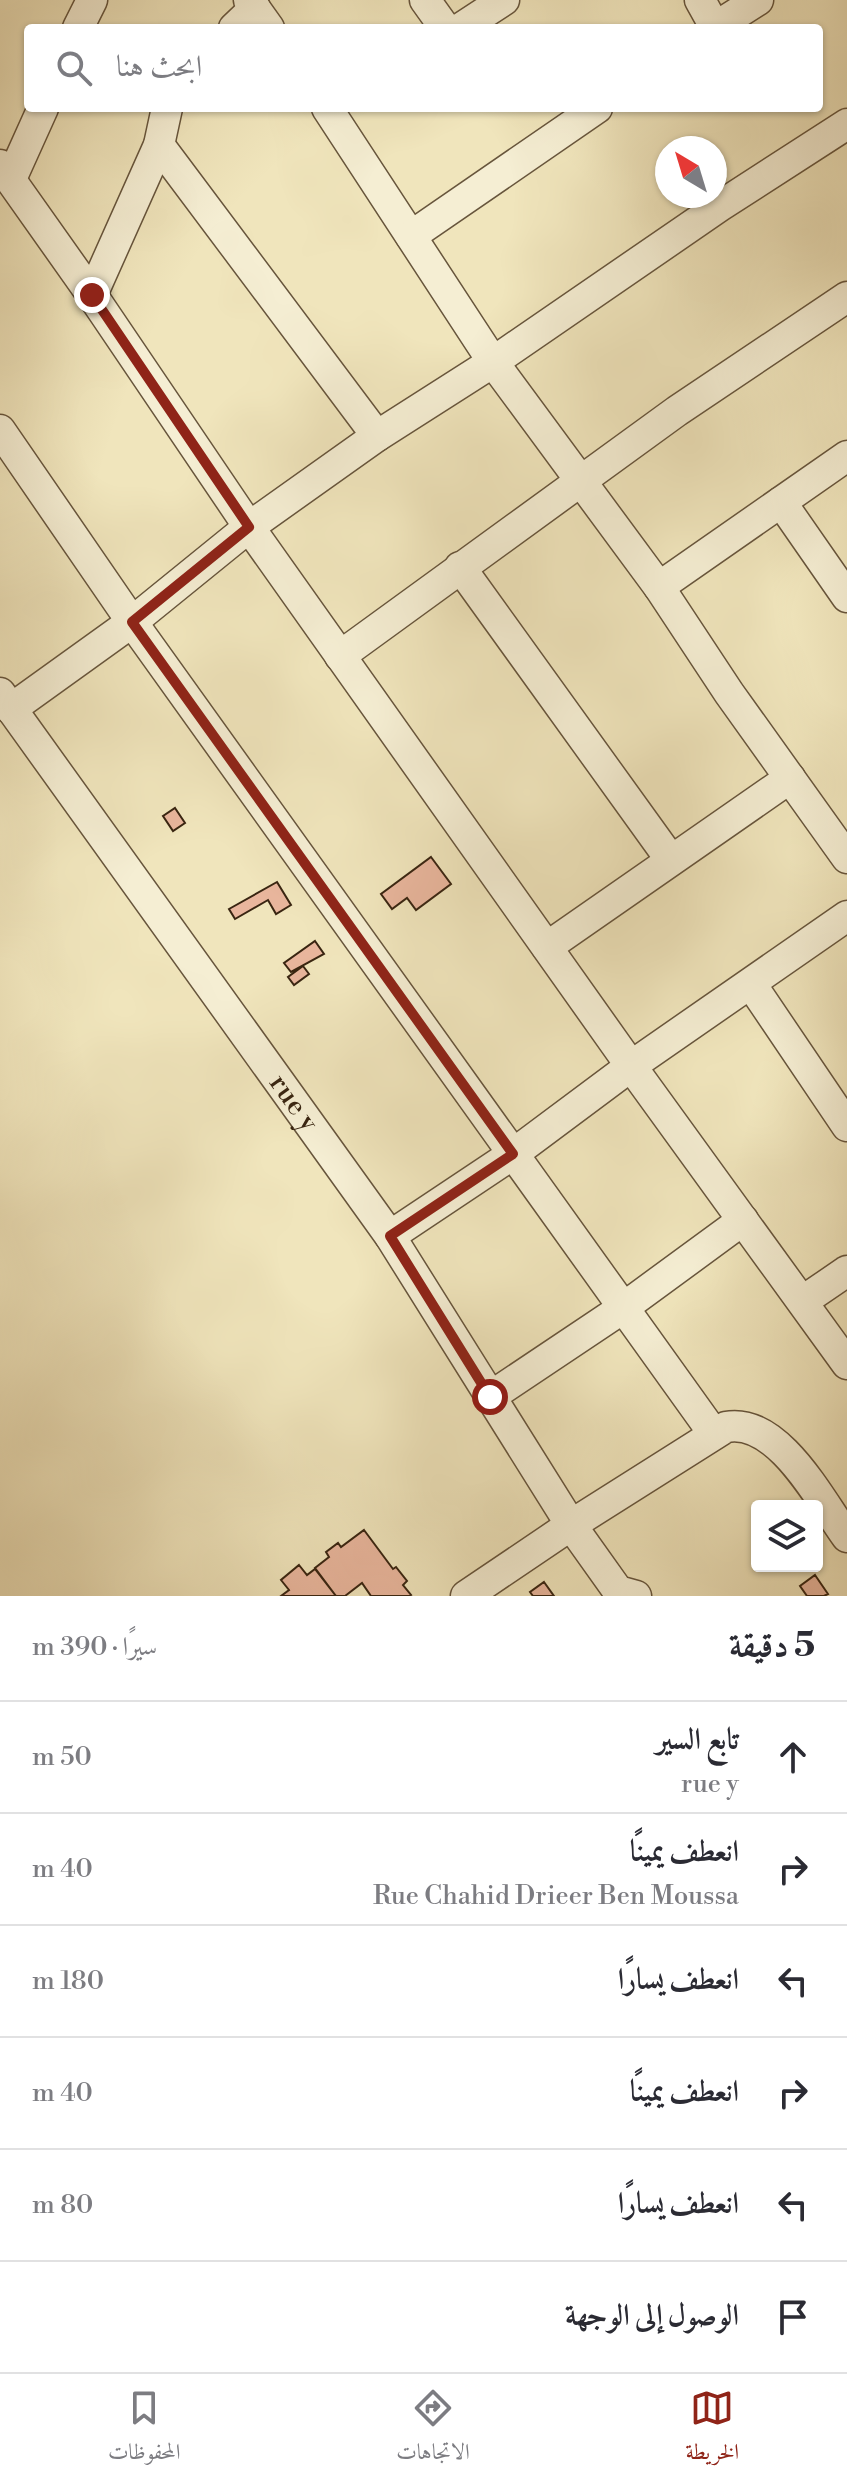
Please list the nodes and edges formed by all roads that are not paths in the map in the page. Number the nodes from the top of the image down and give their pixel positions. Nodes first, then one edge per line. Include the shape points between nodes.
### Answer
1 (92, 0) edge
2 (425, 0) edge
3 (504, 0) edge
4 (700, 0) edge
5 (758, 0) edge
6 (80, 24) edge
7 (442, 24) edge
8 (467, 24) edge
9 (712, 24) edge
10 (720, 24) edge
11 (41, 112) edge
12 (166, 112) edge
13 (335, 112) edge
14 (591, 112) edge
15 (847, 124) edge
16 (159, 145) junction
17 (5, 172) edge
18 (411, 236) junction
19 (92, 295) junction
20 (847, 297) edge
21 (493, 362) junction
22 (0, 430) edge
23 (377, 436) junction
24 (847, 456) edge
25 (582, 480) junction
26 (781, 502) junction
27 (249, 527) junction
28 (460, 567) junction
29 (659, 587) junction
30 (847, 597) edge
31 (132, 622) junction
32 (340, 656) junction
33 (6, 701) edge
34 (790, 778) junction
35 (847, 858) edge
36 (671, 860) junction
37 (847, 916) edge
38 (547, 947) junction
39 (751, 984) junction
40 (631, 1066) junction
41 (847, 1126) edge
42 (513, 1154) junction
43 (743, 1220) junction
44 (390, 1236) junction
45 (847, 1271) edge
46 (803, 1301) junction
47 (623, 1308) junction
48 (847, 1364) edge
49 (490, 1397) junction
50 (714, 1434) junction
51 (571, 1525) junction
52 (847, 1537) edge
53 (624, 1594) edge
54 (466, 1596) edge

1 - 6 street
2 - 7 street
3 - 8 street
4 - 9 street
5 - 10 street
11 - 17 street
12 - 16 street
13 - 18 street
14 - 18 street
15 - 21 street
16 - 19 street
16 - 23 street
17 - 19 street
18 - 21 street
19 - 27 street
20 - 25 street
21 - 23 street
21 - 25 street
22 - 31 street
23 - 27 street
24 - 26 street
25 - 28 street
25 - 29 street
26 - 29 street
26 - 30 street
27 - 31 street
27 - 32 street
28 - 32 street
28 - 36 street
29 - 34 street
31 - 33 street
31 - 42 street
32 - 38 street
33 - 44 street, rue y
34 - 35 street
34 - 36 street
36 - 38 street
37 - 39 street
38 - 40 street
39 - 40 street
39 - 41 street
40 - 42 street
40 - 43 street
42 - 44 street
42 - 47 street
43 - 46 street
43 - 47 street
44 - 49 street, rue y
45 - 46 street
46 - 48 street
47 - 49 street
47 - 50 street
49 - 51 street, rue y
50 - 51 street
50 - 52 street via 740,1424 763,1433 792,1461
51 - 53 street, rue y
51 - 54 street

